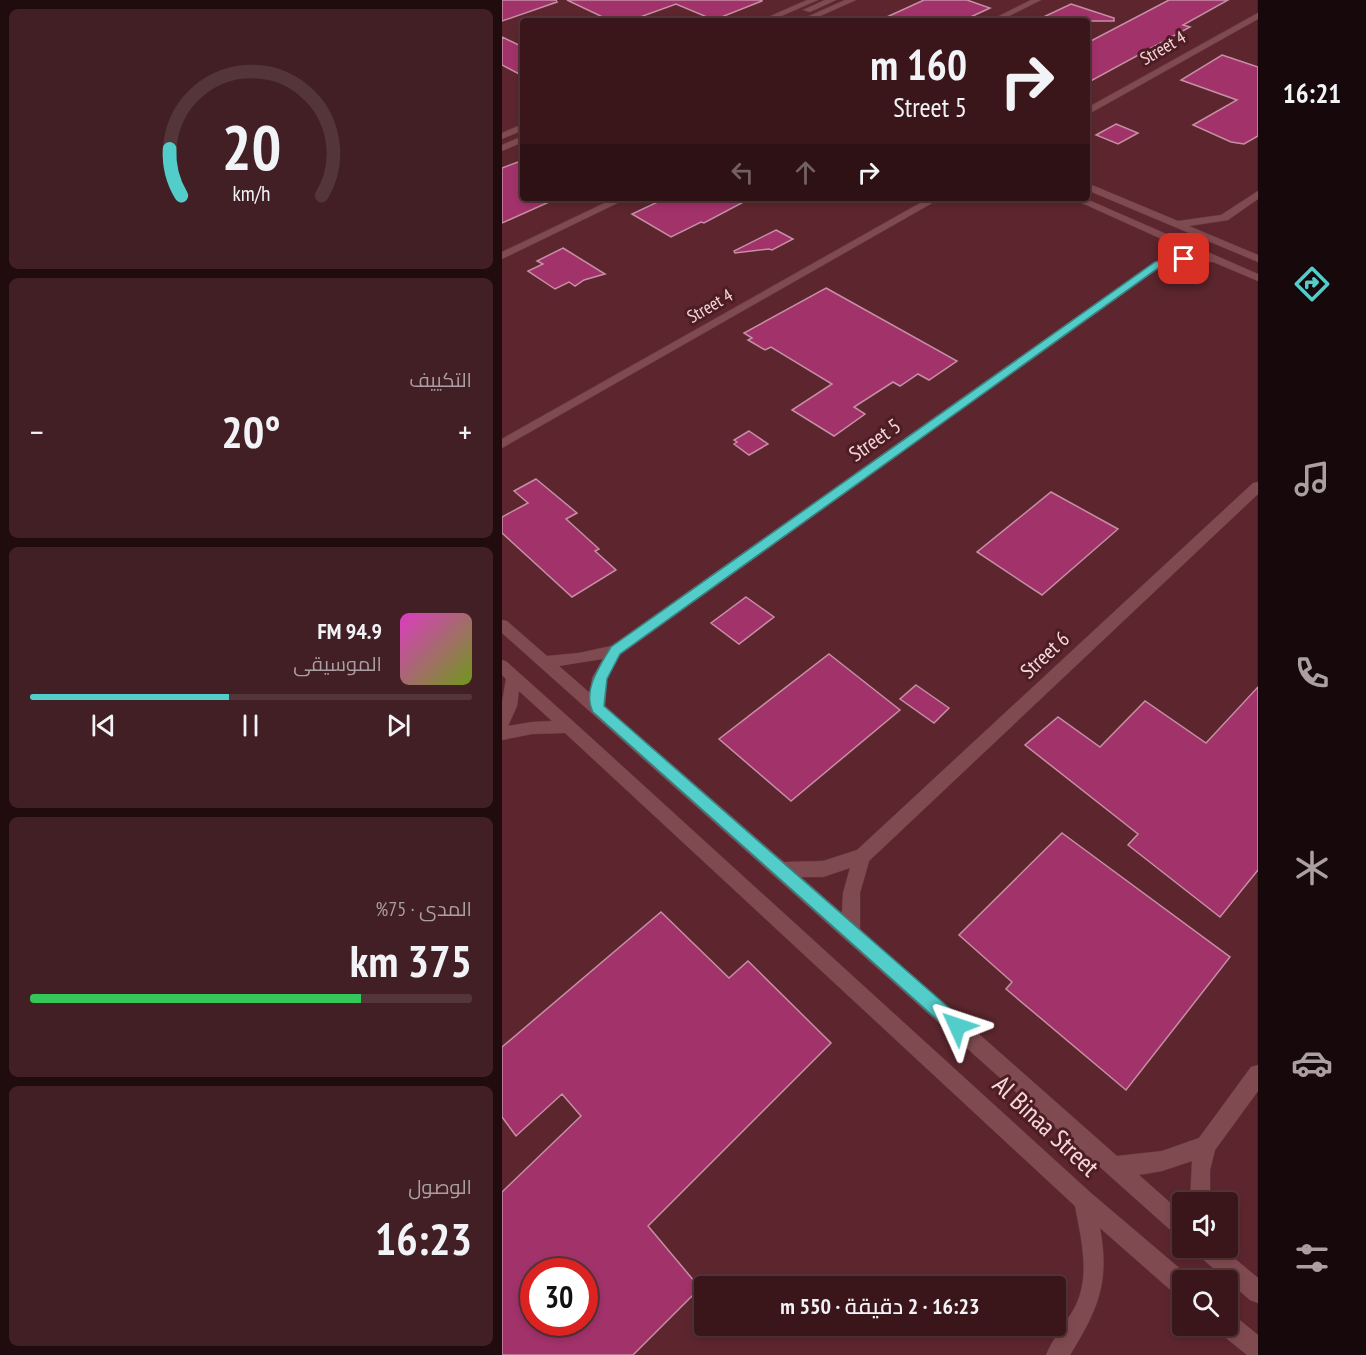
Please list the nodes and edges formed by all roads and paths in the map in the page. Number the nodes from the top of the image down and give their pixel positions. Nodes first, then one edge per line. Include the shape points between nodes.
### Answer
1 (814, 0) edge
2 (832, 0) edge
3 (852, 0) edge
4 (1038, 0) edge
5 (1258, 15) edge
6 (770, 18) edge
7 (789, 18) edge
8 (809, 18) edge
9 (999, 18) edge
10 (1090, 110) edge
11 (520, 128) edge
12 (502, 136) edge
13 (520, 140) edge
14 (502, 148) edge
15 (1090, 187) edge
16 (1258, 194) edge
17 (617, 201) edge
18 (932, 201) edge
19 (1083, 201) edge
20 (1224, 218) junction
21 (1173, 224) junction
22 (1154, 232) junction
23 (1232, 248) junction
24 (502, 256) edge
25 (1212, 259) junction
26 (1258, 259) edge
27 (1158, 264) junction
28 (1258, 278) edge
29 (502, 444) edge
30 (1258, 486) edge
31 (502, 625) edge
32 (615, 651) junction
33 (543, 662) junction
34 (508, 671) edge
35 (598, 708) junction
36 (502, 723) edge
37 (570, 727) junction
38 (502, 734) edge
39 (863, 856) junction
40 (781, 870) junction
41 (852, 933) junction
42 (1258, 1074) edge
43 (1206, 1145) junction
44 (1115, 1166) junction
45 (1200, 1192) edge
46 (1084, 1200) junction
47 (1172, 1218) edge
48 (1218, 1258) edge
49 (1172, 1276) edge
50 (1258, 1292) edge
51 (1238, 1333) edge
52 (1258, 1350) edge
53 (1057, 1355) edge

1 - 6 street
2 - 7 street
3 - 8 street
4 - 9 street
5 - 10 street, Street 4
11 - 12 street
13 - 14 street
15 - 21 street
16 - 20 street
17 - 24 street
18 - 29 street, Street 4
19 - 22 street
20 - 21 street
20 - 23 street via 1223,232
21 - 23 street
22 - 25 street
22 - 27 street via 1162,248
23 - 26 street
25 - 27 street, Street 5
25 - 28 street
27 - 32 street, Street 5
30 - 39 street, Street 6
31 - 33 street, Al Binaa Street
32 - 33 street, Street 5
32 - 35 street, Street 5 via 600,678
33 - 35 street, Al Binaa Street
34 - 36 street via 513,692
34 - 37 street, Al Binaa Street
35 - 40 street, Al Binaa Street
37 - 38 street
37 - 46 street, Al Binaa Street
39 - 40 street, Street 6 via 823,868
39 - 41 street, Street 6 via 851,893
40 - 41 street, Al Binaa Street
41 - 44 street, Al Binaa Street
42 - 43 street
43 - 44 street via 1163,1163
43 - 45 street
44 - 47 street, Al Binaa Street
46 - 49 street, Al Binaa Street
46 - 53 street via 1094,1247 1095,1275 1087,1306
48 - 50 street
51 - 52 street

